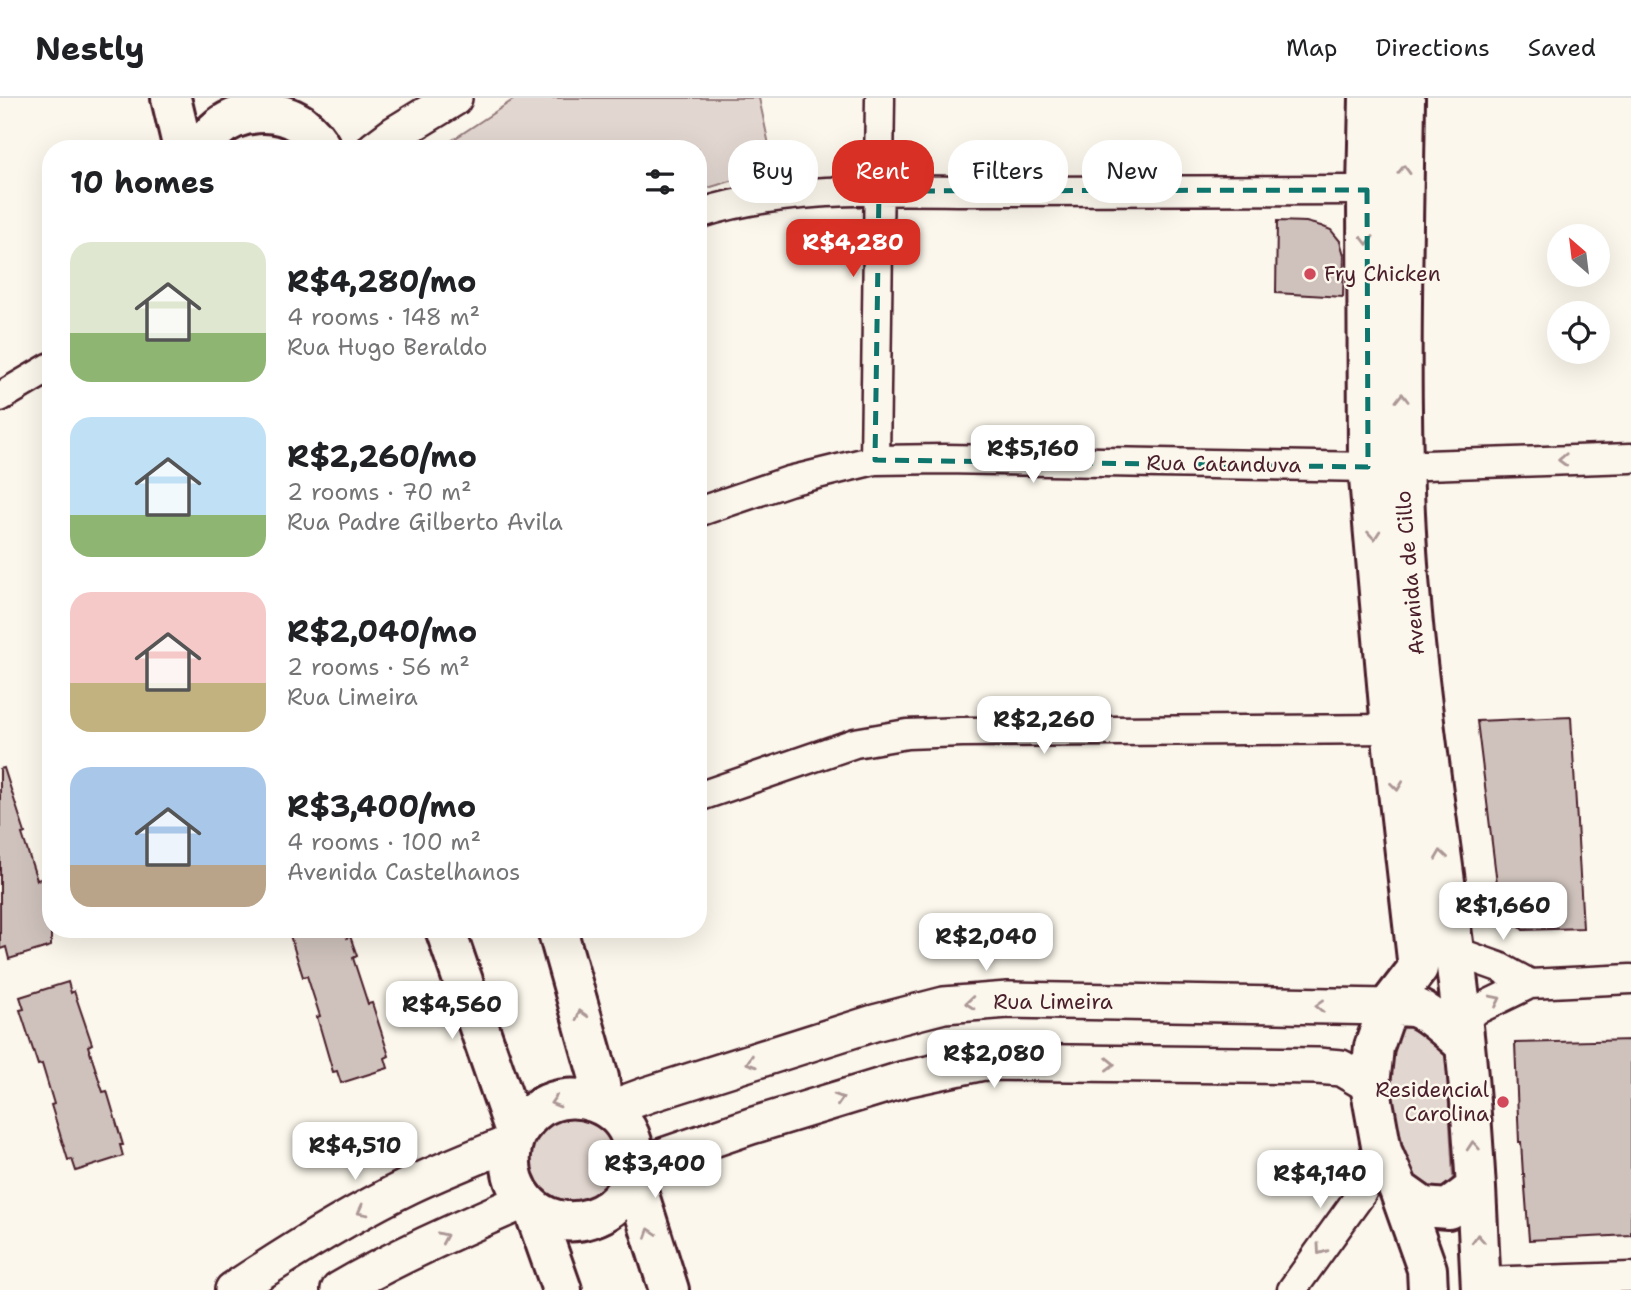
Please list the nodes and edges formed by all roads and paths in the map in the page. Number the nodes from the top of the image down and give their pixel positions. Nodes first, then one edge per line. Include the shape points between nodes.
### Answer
1 (171, 98) edge
2 (454, 98) edge
3 (880, 98) edge
4 (1369, 98) edge
5 (1405, 98) edge
6 (305, 123) edge
7 (181, 140) edge
8 (209, 140) edge
9 (387, 140) edge
10 (880, 140) edge
11 (1367, 190) junction
12 (934, 191) edge
13 (832, 193) edge
14 (879, 203) edge
15 (707, 211) edge
16 (42, 372) edge
17 (0, 397) edge
18 (1631, 458) edge
19 (875, 460) junction
20 (1385, 466) junction
21 (707, 509) edge
22 (1391, 729) junction
23 (707, 794) edge
24 (448, 938) edge
25 (560, 938) edge
26 (1454, 951) junction
27 (1631, 979) edge
28 (1530, 984) junction
29 (1388, 1007) junction
30 (1463, 1031) junction
31 (1370, 1085) junction
32 (605, 1107) junction
33 (514, 1138) junction
34 (1382, 1151) junction
35 (633, 1171) junction
36 (1476, 1188) junction
37 (1399, 1190) junction
38 (529, 1204) junction
39 (1631, 1277) edge
40 (1481, 1286) edge
41 (233, 1290) edge
42 (338, 1290) edge
43 (562, 1290) edge
44 (669, 1290) edge
45 (1292, 1290) edge
46 (1428, 1290) edge

1 - 7 main road
2 - 9 street
3 - 10 street
4 - 11 main road, Avenida de Cillo
20 -> 5 main road, Avenida de Cillo via 1402,334
6 - 8 main road via 257,112 235,118
11 - 12 street
11 -> 20 main road, Avenida de Cillo
13 - 15 street via 790,194
14 - 19 street
16 - 17 street
18 -> 20 street, Rua Catanduva
19 - 20 street, Rua Catanduva
19 - 21 street, Rua Catanduva via 789,481
20 -> 22 main road, Avenida de Cillo
26 -> 20 main road, Avenida de Cillo via 1411,603
22 - 23 street via 907,734 855,743
22 -> 29 main road, Avenida de Cillo via 1418,968
24 - 33 main road
32 -> 25 main road
26 - 28 street
26 - 30 main road, Avenida de Cillo
27 - 28 street
30 -> 28 street
29 - 30 main road via 1417,1008
29 - 31 main road, Avenida de Cillo via 1374,1047
29 -> 32 street, Rua Limeira via 1008,1000 944,1005
36 -> 30 main road, Avenida de Cillo
31 - 34 main road, Avenida de Cillo
35 -> 31 street via 751,1126 905,1079 984,1062 1317,1066 1341,1069
32 -> 33 main road via 576,1098 559,1100 527,1117
32 - 35 main road via 622,1122 631,1139
33 - 38 main road via 511,1172
33 -> 41 street via 369,1207
34 - 37 main road, Avenida de Cillo
34 -> 45 street via 1361,1194
35 - 38 main road via 615,1205 583,1221 555,1219
44 -> 35 main road
36 - 37 main road via 1448,1209 1423,1207
40 -> 36 main road, Avenida de Cillo
37 - 46 main road, Avenida de Cillo via 1427,1269
42 -> 38 street via 437,1239
38 - 43 main road
39 - 40 street

